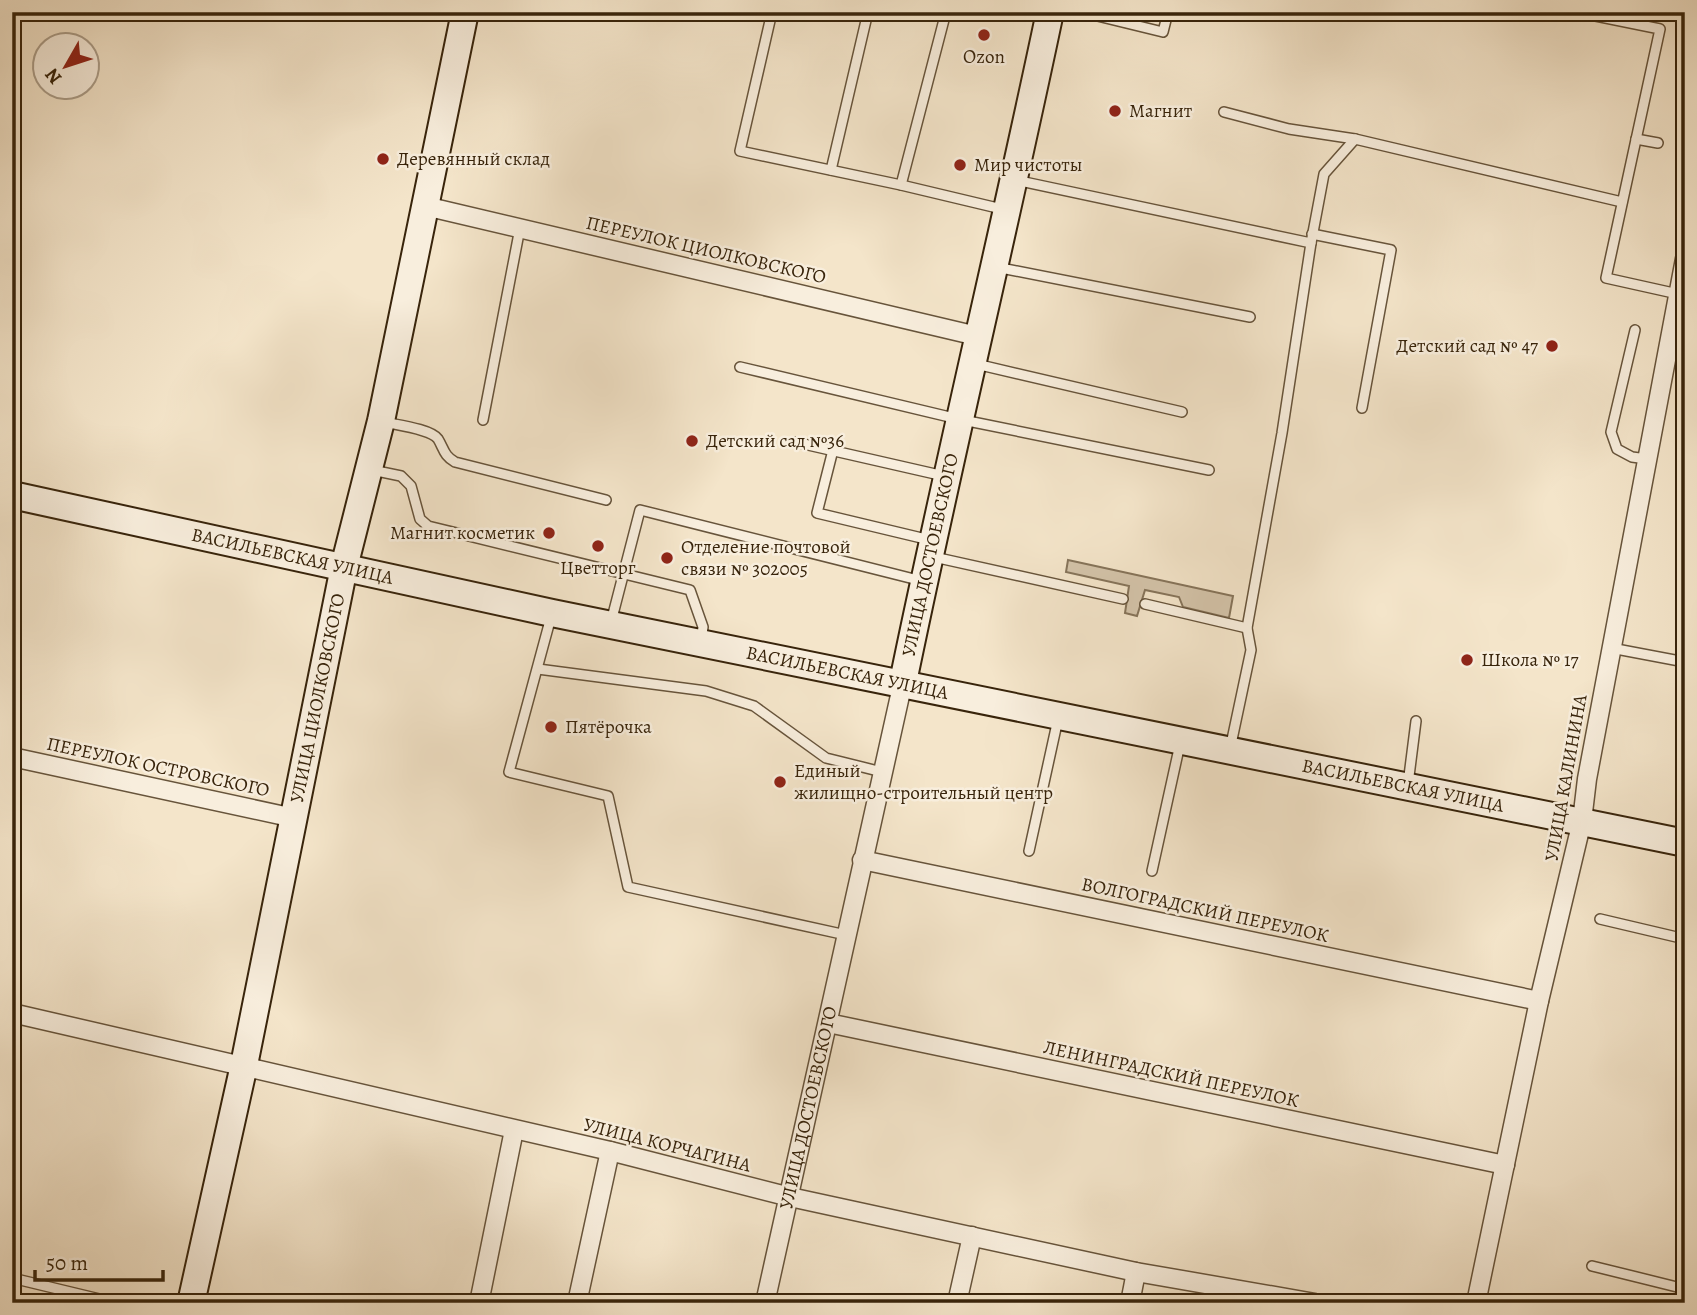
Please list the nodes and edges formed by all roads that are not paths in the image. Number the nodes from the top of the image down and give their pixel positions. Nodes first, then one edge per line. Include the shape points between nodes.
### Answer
1 (465, 12) edge
2 (772, 12) edge
3 (868, 12) edge
4 (946, 12) edge
5 (1051, 12) edge
6 (1081, 12) edge
7 (1168, 12) edge
8 (1576, 12) edge
9 (1224, 113) dead end
10 (1355, 139) junction
11 (1636, 139) junction
12 (1658, 144) dead end
13 (831, 170) junction
14 (1015, 180) junction
15 (901, 185) junction
16 (1622, 202) junction
17 (425, 206) junction
18 (1007, 211) junction
19 (520, 228) junction
20 (1312, 238) junction
21 (1685, 259) edge
22 (994, 267) junction
23 (1678, 294) junction
24 (1250, 317) dead end
25 (1635, 330) dead end
26 (978, 336) junction
27 (971, 363) junction
28 (740, 367) dead end
29 (1362, 408) dead end
30 (1182, 412) dead end
31 (958, 419) junction
32 (483, 420) dead end
33 (381, 421) junction
34 (795, 442) dead end
35 (833, 450) junction
36 (1647, 459) junction
37 (370, 469) junction
38 (1209, 470) dead end
39 (946, 476) junction
40 (12, 495) edge
41 (606, 500) dead end
42 (931, 548) junction
43 (344, 567) junction
44 (624, 572) junction
45 (923, 582) junction
46 (1123, 599) dead end
47 (1145, 604) dead end
48 (552, 613) junction
49 (610, 624) junction
50 (1247, 628) junction
51 (701, 642) junction
52 (1611, 648) junction
53 (1685, 662) edge
54 (538, 669) junction
55 (903, 682) junction
56 (1059, 714) junction
57 (1416, 721) dead end
58 (1181, 739) junction
59 (1230, 749) junction
60 (12, 757) edge
61 (881, 772) junction
62 (1407, 785) junction
63 (294, 818) junction
64 (1582, 821) junction
65 (1685, 843) edge
66 (1029, 850) dead end
67 (862, 860) junction
68 (1152, 871) dead end
69 (1600, 919) dead end
70 (846, 935) junction
71 (1685, 939) edge
72 (1539, 1001) junction
73 (12, 1013) edge
74 (828, 1023) junction
75 (244, 1065) junction
76 (514, 1130) junction
77 (610, 1151) junction
78 (1505, 1165) junction
79 (790, 1197) junction
80 (972, 1237) junction
81 (1592, 1266) dead end
82 (1136, 1272) junction
83 (12, 1278) edge
84 (1685, 1289) edge
85 (1307, 1302) edge
86 (116, 1303) edge
87 (191, 1303) edge
88 (479, 1303) edge
89 (577, 1303) edge
90 (765, 1303) edge
91 (957, 1303) edge
92 (1130, 1303) edge
93 (1476, 1303) edge

1 - 17 street, УЛИЦА ЦИОЛКОВСКОГО
2 - 13 lane via 740,151
3 - 13 lane
4 - 15 lane
5 - 14 street, УЛИЦА ДОСТОЕВСКОГО
6 - 7 lane via 1163,32
8 - 11 lane via 1660,29
9 - 10 lane
10 - 16 lane
10 - 20 lane via 1324,174
11 - 12 lane
11 - 16 lane
13 - 15 lane
14 - 18 street, УЛИЦА ДОСТОЕВСКОГО
14 - 20 lane
15 - 18 lane
16 - 23 lane via 1606,278
17 - 19 street, ПЕРЕУЛОК ЦИОЛКОВСКОГО
17 - 33 street, УЛИЦА ЦИОЛКОВСКОГО
18 - 22 street, УЛИЦА ДОСТОЕВСКОГО
19 - 26 street, ПЕРЕУЛОК ЦИОЛКОВСКОГО
19 - 32 lane
20 - 29 lane via 1391,250
20 - 50 lane
21 - 23 street, УЛИЦА КАЛИНИНА
22 - 24 lane
22 - 26 street, УЛИЦА ДОСТОЕВСКОГО
23 - 36 street, УЛИЦА КАЛИНИНА
25 - 36 lane via 1611,432 1616,449
26 - 27 street, УЛИЦА ДОСТОЕВСКОГО
27 - 30 lane
27 - 31 street, УЛИЦА ДОСТОЕВСКОГО
28 - 31 lane
31 - 38 lane
31 - 39 street, УЛИЦА ДОСТОЕВСКОГО
33 - 37 street, УЛИЦА ЦИОЛКОВСКОГО
33 - 41 lane via 431,433 455,462
34 - 35 lane
35 - 39 lane
35 - 42 lane via 817,513
36 - 52 street, УЛИЦА КАЛИНИНА
37 - 43 street, УЛИЦА ЦИОЛКОВСКОГО
37 - 44 lane via 401,476 411,486 420,519 428,526
39 - 42 street, УЛИЦА ДОСТОЕВСКОГО
40 - 43 street, ВАСИЛЬЕВСКАЯ УЛИЦА
42 - 45 street, УЛИЦА ДОСТОЕВСКОГО
42 - 46 lane
43 - 48 street, ВАСИЛЬЕВСКАЯ УЛИЦА
43 - 63 street, УЛИЦА ЦИОЛКОВСКОГО
44 - 45 lane via 640,510
44 - 49 lane
44 - 51 lane via 690,590 703,627
45 - 55 street, УЛИЦА ДОСТОЕВСКОГО
47 - 50 lane
48 - 49 street, ВАСИЛЬЕВСКАЯ УЛИЦА
48 - 54 lane
49 - 51 street, ВАСИЛЬЕВСКАЯ УЛИЦА
50 - 59 lane via 1251,650
51 - 55 street, ВАСИЛЬЕВСКАЯ УЛИЦА
52 - 53 lane
52 - 64 street, УЛИЦА КАЛИНИНА
54 - 61 lane via 706,691 754,706 826,758
54 - 70 lane via 509,772 608,796 628,887
55 - 56 street, ВАСИЛЬЕВСКАЯ УЛИЦА
55 - 61 street, УЛИЦА ДОСТОЕВСКОГО
56 - 58 street, ВАСИЛЬЕВСКАЯ УЛИЦА
56 - 66 lane
57 - 62 lane
58 - 59 street, ВАСИЛЬЕВСКАЯ УЛИЦА
58 - 68 lane
59 - 62 street, ВАСИЛЬЕВСКАЯ УЛИЦА
60 - 63 street, ПЕРЕУЛОК ОСТРОВСКОГО
61 - 67 street, УЛИЦА ДОСТОЕВСКОГО
62 - 64 street, ВАСИЛЬЕВСКАЯ УЛИЦА
63 - 75 street, УЛИЦА ЦИОЛКОВСКОГО
64 - 65 street, ВАСИЛЬЕВСКАЯ УЛИЦА
64 - 72 street, УЛИЦА КАЛИНИНА
67 - 70 street, УЛИЦА ДОСТОЕВСКОГО
67 - 72 street, ВОЛГОГРАДСКИЙ ПЕРЕУЛОК
69 - 71 lane
70 - 74 street, УЛИЦА ДОСТОЕВСКОГО
72 - 78 street, УЛИЦА КАЛИНИНА
73 - 75 street, УЛИЦА КОРЧАГИНА
74 - 78 street, ЛЕНИНГРАДСКИЙ ПЕРЕУЛОК
74 - 79 street, УЛИЦА ДОСТОЕВСКОГО
75 - 76 street, УЛИЦА КОРЧАГИНА
75 - 87 street, УЛИЦА ЦИОЛКОВСКОГО
76 - 77 street, УЛИЦА КОРЧАГИНА
76 - 88 street
77 - 79 street, УЛИЦА КОРЧАГИНА
77 - 89 street
78 - 93 street, УЛИЦА КАЛИНИНА
79 - 80 street, УЛИЦА КОРЧАГИНА
79 - 90 street, УЛИЦА ДОСТОЕВСКОГО
80 - 82 street, УЛИЦА КОРЧАГИНА
80 - 91 street
81 - 84 lane
82 - 85 street, УЛИЦА КОРЧАГИНА
82 - 92 street
83 - 86 lane

